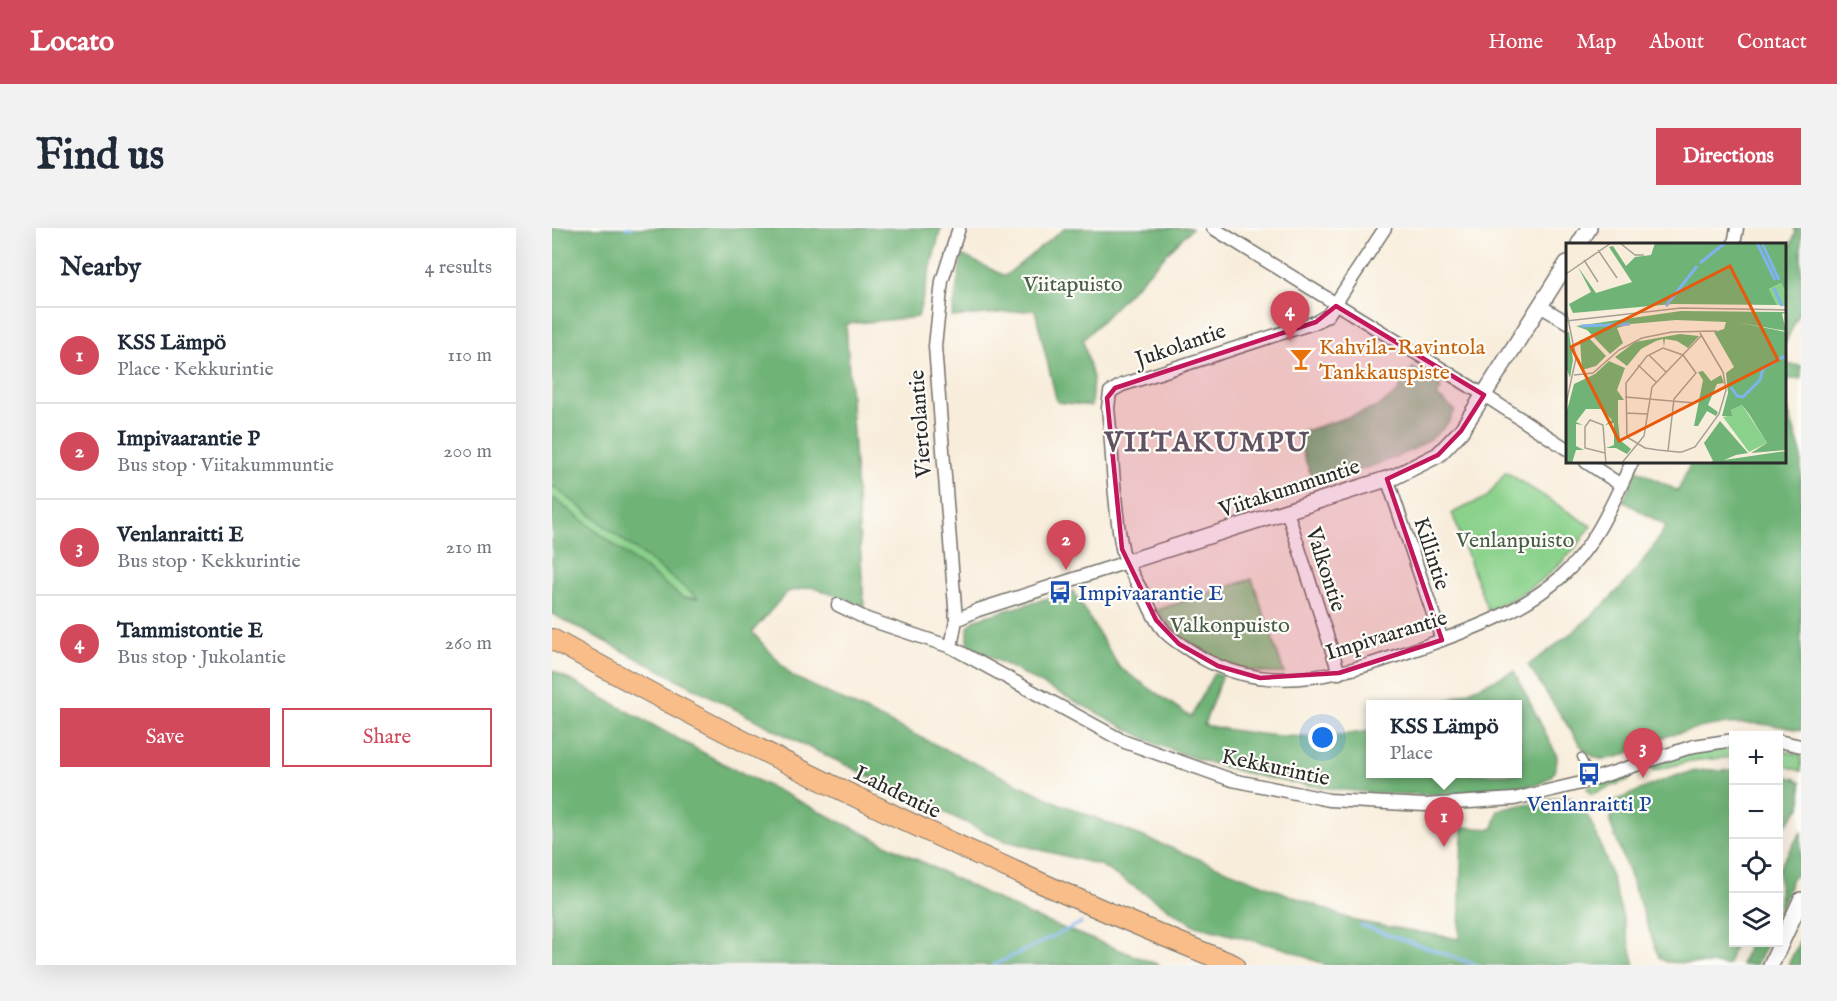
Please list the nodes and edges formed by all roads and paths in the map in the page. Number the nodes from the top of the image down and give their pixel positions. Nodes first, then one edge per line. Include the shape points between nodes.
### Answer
1 (959, 228) edge
2 (1213, 228) edge
3 (1385, 228) edge
4 (1589, 228) edge
5 (1737, 228) edge
6 (1579, 243) edge
7 (1734, 243) edge
8 (1566, 264) edge
9 (1336, 306) junction
10 (1540, 306) junction
11 (1566, 321) edge
12 (1485, 395) junction
13 (1566, 448) edge
14 (1589, 464) edge
15 (1631, 464) edge
16 (1387, 478) junction
17 (1621, 485) junction
18 (1287, 511) junction
19 (1127, 562) junction
20 (838, 605) dead end
21 (956, 620) junction
22 (552, 639) edge
23 (1442, 640) junction
24 (951, 647) junction
25 (1339, 673) junction
26 (1729, 741) edge
27 (1783, 742) edge
28 (1801, 746) edge
29 (1581, 757) dead end
30 (1592, 779) junction
31 (1801, 900) edge
32 (1234, 965) edge
33 (1771, 965) edge

1 - 21 street, Viertolantie via 944,274 935,346
2 - 9 street
3 - 9 street, Jukolantie
4 - 6 street
5 - 7 street
8 - 10 street, Viitakummuntie
9 - 12 street
9 - 19 street, Jukolantie via 1316,322 1110,392 1108,408 1122,549
10 - 11 street
10 - 12 street, Viitakummuntie
12 - 13 street
12 - 16 street, Viitakummuntie via 1461,431 1438,455
14 - 17 street
15 - 17 street, Impivaarantie
16 - 18 street, Viitakummuntie
16 - 23 street, Killintie
17 - 23 street, Impivaarantie via 1591,541 1561,577 1496,618
18 - 19 street, Viitakummuntie
18 - 25 street, Valkontie
19 - 21 street, Viitakummuntie via 978,609
19 - 25 street, Impivaarantie via 1165,632 1207,660 1232,671 1277,680
20 - 24 street, Kekkurintie via 867,619
21 - 24 street
22 - 32 highway, Lahdentie via 699,719 908,824
23 - 25 street, Impivaarantie
24 - 30 street, Kekkurintie via 1125,742 1184,764 1329,800 1425,805 1514,799
26 - 30 street, Kekkurintie via 1694,746
27 - 28 street
29 - 30 lane
31 - 33 street

